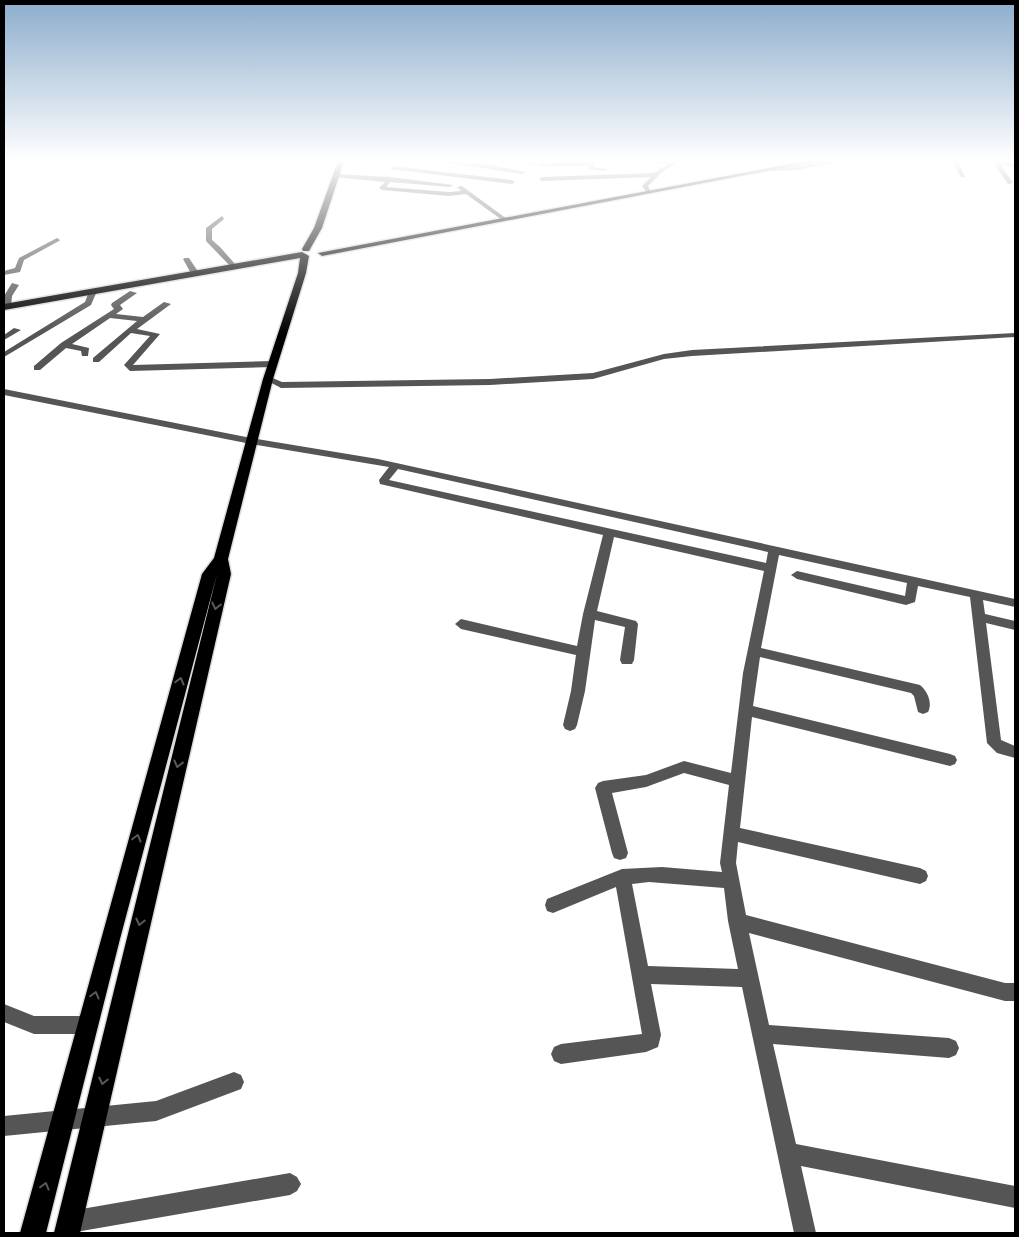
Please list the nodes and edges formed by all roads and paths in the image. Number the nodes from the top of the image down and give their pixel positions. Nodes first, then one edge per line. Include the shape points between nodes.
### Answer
1 (221, 219) edge
2 (321, 219) edge
3 (504, 219) edge
4 (318, 228) junction
5 (57, 240) dead end
6 (369, 243) junction
7 (319, 249) junction
8 (304, 253) junction
9 (186, 259) dead end
10 (232, 266) junction
11 (4, 273) edge
12 (195, 273) junction
13 (302, 273) junction
14 (15, 285) dead end
15 (93, 291) junction
16 (133, 293) dead end
17 (167, 304) dead end
18 (5, 307) edge
19 (109, 316) junction
20 (146, 320) junction
21 (17, 330) dead end
22 (130, 330) junction
23 (1015, 335) edge
24 (4, 338) edge
25 (64, 346) junction
26 (85, 354) dead end
27 (4, 355) edge
28 (96, 360) dead end
29 (273, 364) junction
30 (38, 368) dead end
31 (268, 379) junction
32 (298, 385) junction
33 (4, 392) edge
34 (264, 394) junction
35 (251, 441) junction
36 (395, 466) junction
37 (622, 516) junction
38 (612, 534) junction
39 (774, 550) junction
40 (221, 559) junction
41 (768, 568) junction
42 (797, 575) dead end
43 (913, 580) junction
44 (976, 594) junction
45 (1015, 603) edge
46 (590, 614) junction
47 (978, 617) junction
48 (461, 624) dead end
49 (1015, 625) edge
50 (755, 651) junction
51 (583, 652) junction
52 (627, 660) dead end
53 (923, 708) dead end
54 (746, 710) junction
55 (570, 725) dead end
56 (1015, 752) edge
57 (950, 760) dead end
58 (738, 781) junction
59 (732, 833) junction
60 (620, 853) dead end
61 (920, 876) dead end
62 (622, 878) junction
63 (730, 881) junction
64 (553, 905) dead end
65 (737, 921) junction
66 (641, 975) junction
67 (749, 978) junction
68 (1015, 992) edge
69 (4, 1013) edge
70 (87, 1025) junction
71 (762, 1034) junction
72 (948, 1048) dead end
73 (561, 1054) dead end
74 (234, 1082) dead end
75 (95, 1118) junction
76 (63, 1119) junction
77 (4, 1126) edge
78 (789, 1153) junction
79 (290, 1184) dead end
80 (1015, 1197) edge
81 (68, 1228) edge
82 (33, 1233) edge
83 (805, 1233) edge

1 - 10 street via 209,228 209,241
2 - 4 highway
3 - 6 highway
4 - 7 highway
4 - 8 highway
5 - 11 street via 21,259 19,269
6 - 7 highway
6 - 7 highway
7 - 8 highway
7 - 13 highway
8 - 10 highway
8 - 13 highway
9 - 12 street
10 - 12 highway
12 - 15 highway
13 - 29 highway
14 - 18 street
15 - 18 highway
15 - 27 street via 88,303
16 - 19 street via 115,305 120,308
17 - 20 street
19 - 20 street
19 - 25 street
20 - 22 street
21 - 24 street
22 - 28 street
22 - 29 street via 156,334 128,365 130,368
23 - 32 street via 692,352 592,376 490,382
25 - 26 street via 86,350
25 - 30 street
29 - 31 highway
31 - 32 street via 276,385
31 - 34 highway
32 - 34 street
33 - 35 street
34 - 35 highway
35 - 36 street
35 - 40 highway
36 - 37 street
36 - 38 street via 384,482
37 - 38 street
37 - 39 street
38 - 41 street
38 - 46 street
39 - 41 street
39 - 43 street
70 -> 40 highway via 209,574
40 -> 75 highway via 224,574
41 - 50 street
42 - 43 street via 906,601 911,599
43 - 44 street
44 - 45 street
44 - 47 street
46 - 51 street
46 - 52 street via 632,624
47 - 49 street
47 - 56 street via 994,743
48 - 51 street
50 - 53 street via 915,688 921,694
50 - 54 street
51 - 55 street
54 - 57 street
54 - 58 street
58 - 59 street
58 - 60 street via 684,767 646,781 602,788
59 - 61 street
59 - 63 street via 728,863
62 - 63 street via 647,875
62 - 64 street
62 - 66 street
63 - 65 street
65 - 67 street
65 - 68 street
66 - 67 street
66 - 73 street via 652,1035 650,1040
67 - 71 street
69 - 70 street via 34,1025
70 - 76 highway
71 - 72 street
71 - 78 street
74 - 75 street via 156,1111
75 - 76 street
75 - 81 highway
76 - 77 street
82 -> 76 highway
78 - 80 street
78 - 83 street
79 - 81 street

